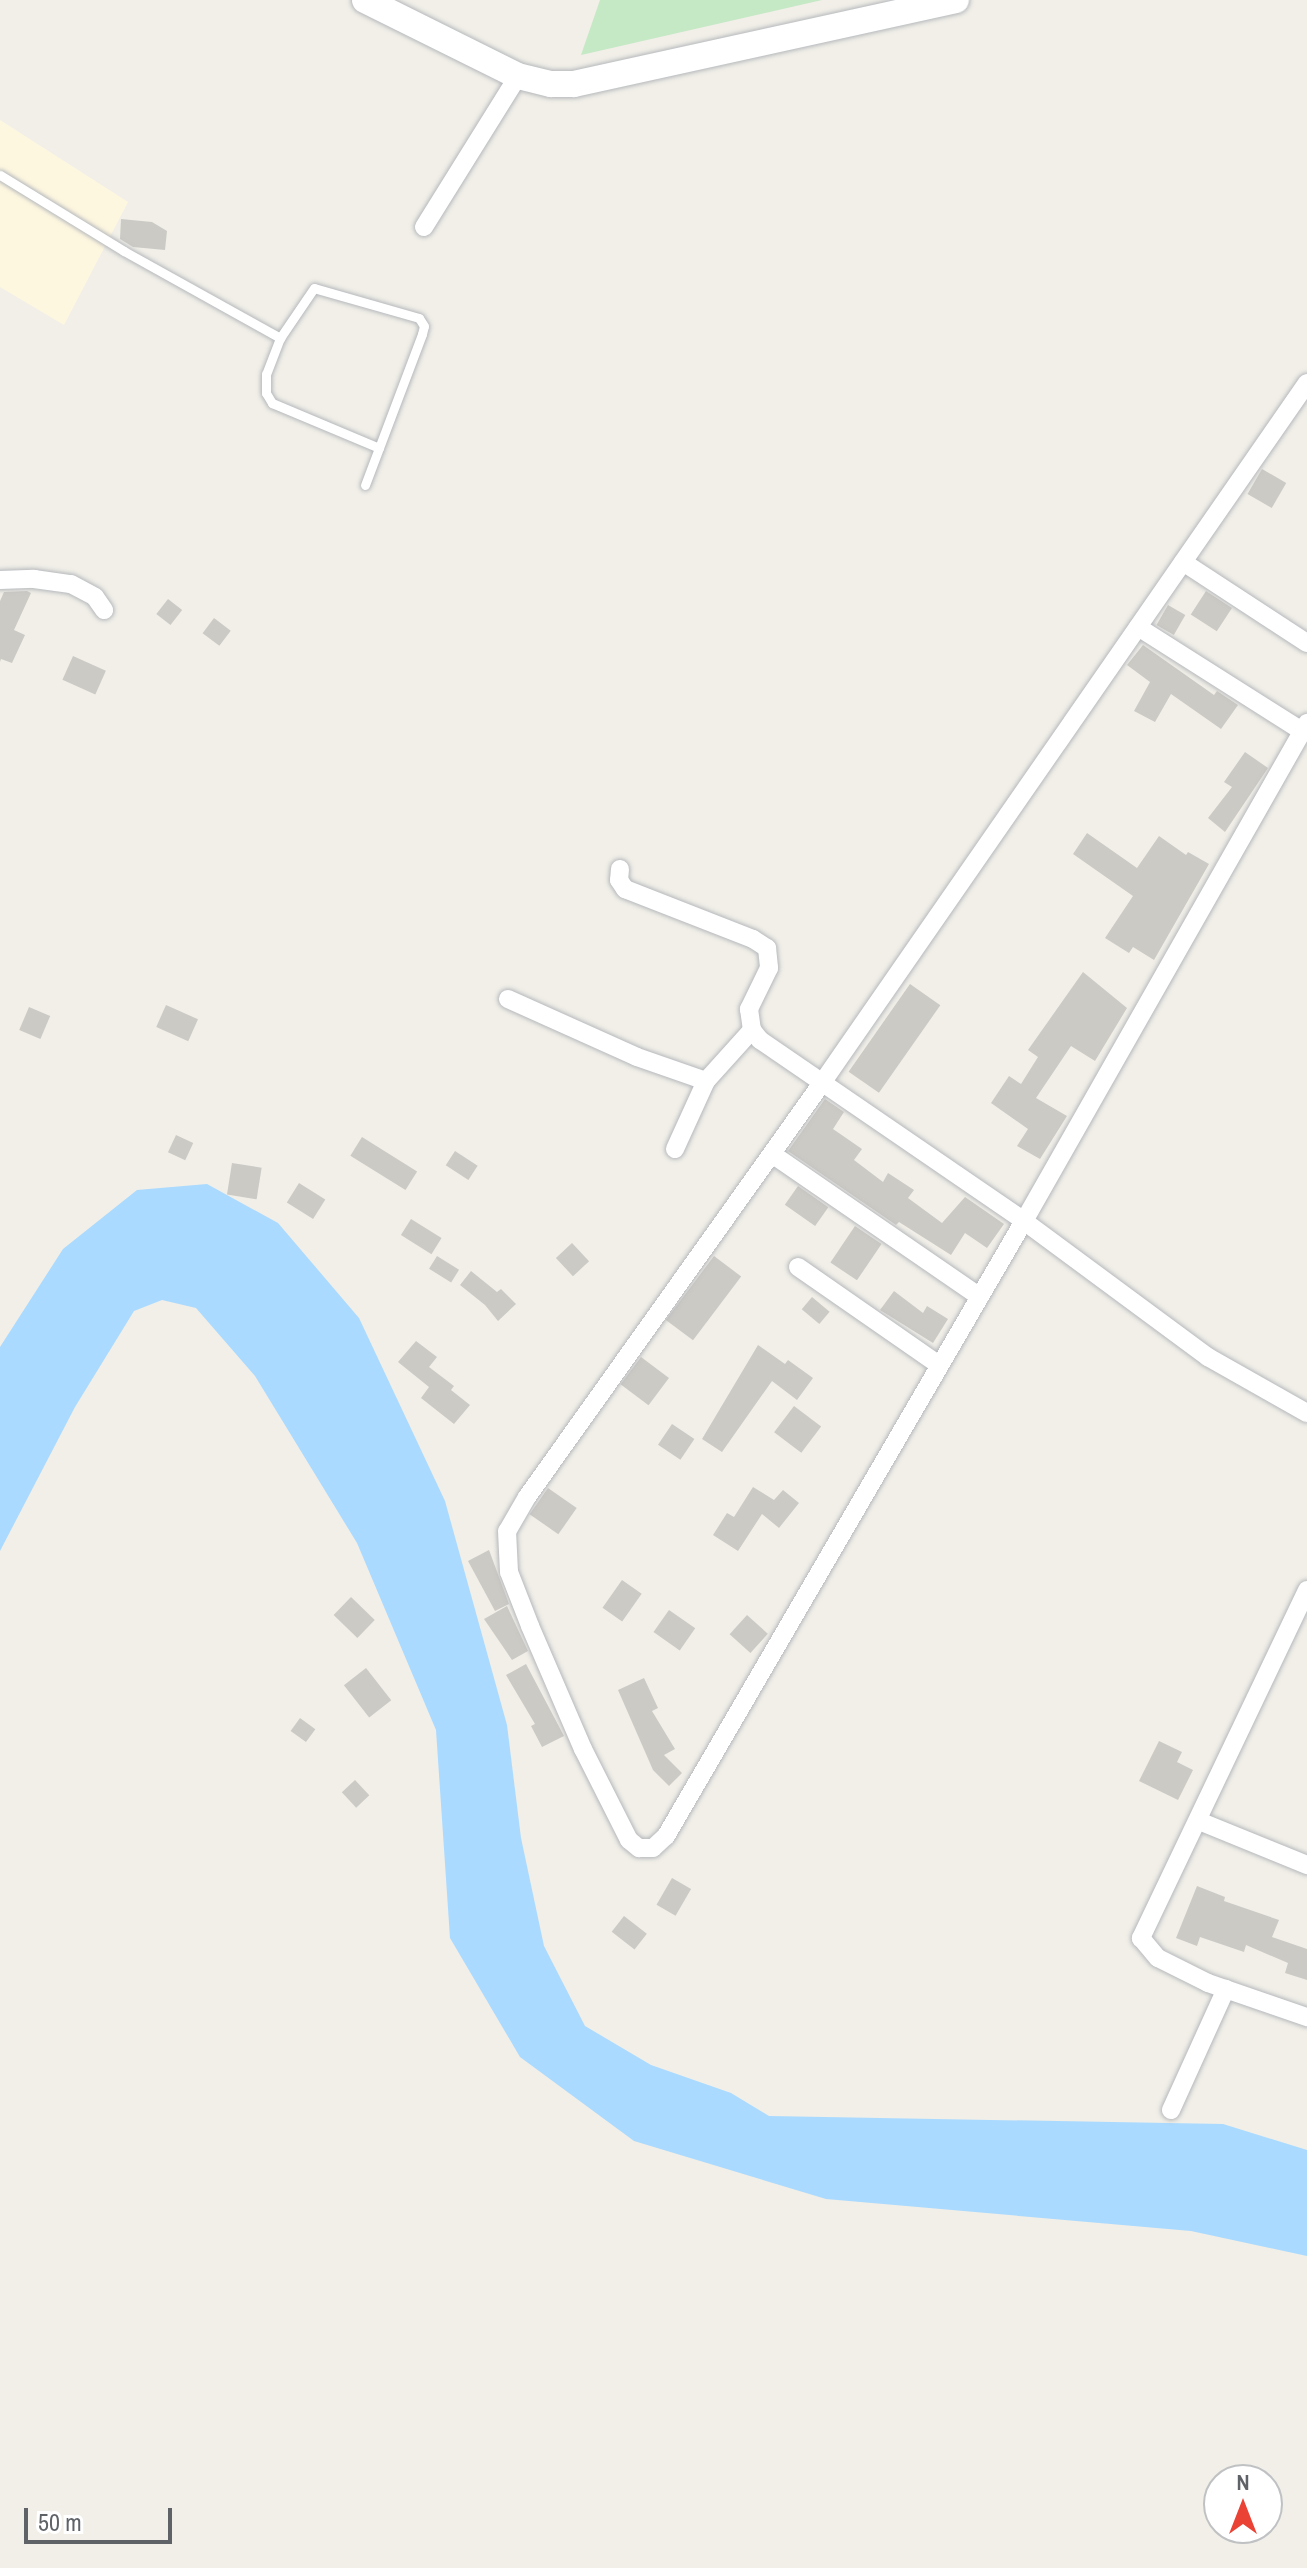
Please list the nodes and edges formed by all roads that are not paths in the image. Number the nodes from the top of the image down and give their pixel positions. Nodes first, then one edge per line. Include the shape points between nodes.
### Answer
1 (365, 0) edge
2 (956, 0) edge
3 (518, 76) junction
4 (0, 175) edge
5 (424, 227) dead end
6 (280, 338) junction
7 (1307, 383) edge
8 (379, 448) junction
9 (365, 485) dead end
10 (1183, 562) junction
11 (0, 580) edge
12 (104, 610) dead end
13 (1138, 627) junction
14 (1307, 643) edge
15 (1305, 727) edge
16 (620, 869) dead end
17 (508, 999) dead end
18 (752, 1030) junction
19 (706, 1081) junction
20 (822, 1083) junction
21 (675, 1149) dead end
22 (772, 1154) junction
23 (1024, 1221) junction
24 (798, 1267) dead end
25 (980, 1297) junction
26 (939, 1365) junction
27 (1307, 1413) edge
28 (1307, 1590) edge
29 (1199, 1821) junction
30 (1307, 1865) edge
31 (1226, 1989) junction
32 (1307, 2017) edge
33 (1171, 2110) dead end

1 - 3 street
2 - 3 street via 574,84
3 - 5 street
4 - 6 lane
6 - 8 lane via 266,374 272,403
6 - 8 lane via 314,288 422,320 422,334
7 - 10 street
8 - 9 lane
10 - 13 street
10 - 14 street
11 - 12 street via 71,584 95,597
13 - 15 street
13 - 20 street
15 - 23 street
16 - 18 street via 625,889 767,948 769,968 749,1009
17 - 19 street via 664,1068
18 - 19 street
18 - 20 street
19 - 21 street
20 - 22 street
20 - 23 street
22 - 25 street
22 - 26 street via 507,1531 509,1572 530,1626 583,1749 629,1840 639,1848 653,1848 666,1836
23 - 25 street
23 - 27 street via 1208,1357
24 - 26 street
25 - 26 street
28 - 29 street
29 - 30 street
29 - 31 street via 1141,1938 1158,1958
31 - 32 street
31 - 33 street

